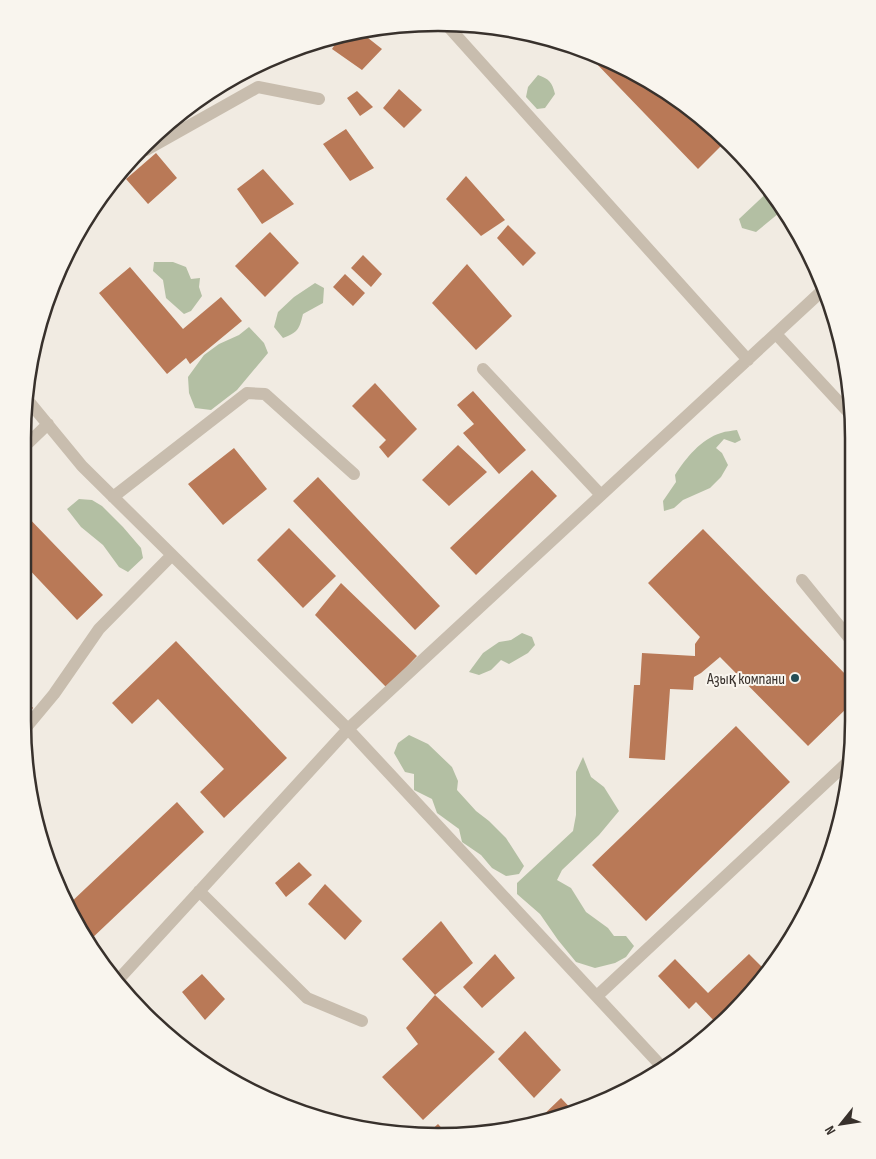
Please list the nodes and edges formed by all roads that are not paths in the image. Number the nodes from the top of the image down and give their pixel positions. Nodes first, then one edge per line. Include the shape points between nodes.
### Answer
1 (453, 32) edge
2 (319, 99) dead end
3 (157, 144) edge
4 (818, 294) edge
5 (776, 334) junction
6 (748, 360) junction
7 (484, 369) dead end
8 (33, 406) edge
9 (844, 407) edge
10 (48, 424) junction
11 (31, 440) edge
12 (354, 474) dead end
13 (601, 495) junction
14 (113, 497) junction
15 (172, 555) junction
16 (802, 580) dead end
17 (845, 633) edge
18 (31, 722) edge
19 (348, 729) junction
20 (842, 768) edge
21 (199, 891) junction
22 (121, 976) edge
23 (597, 996) junction
24 (362, 1021) dead end
25 (658, 1063) edge

1 - 6 street
2 - 3 street via 258,87
4 - 5 street
5 - 6 street
5 - 9 street
6 - 13 street
7 - 13 street
8 - 10 street
10 - 11 street
10 - 14 street via 82,466
12 - 14 street via 265,394 247,392
13 - 19 street
14 - 15 street
15 - 18 street via 99,629
15 - 19 street
16 - 17 street
19 - 21 street
19 - 23 street
20 - 23 street
21 - 22 street
21 - 24 street via 307,998
23 - 25 street

